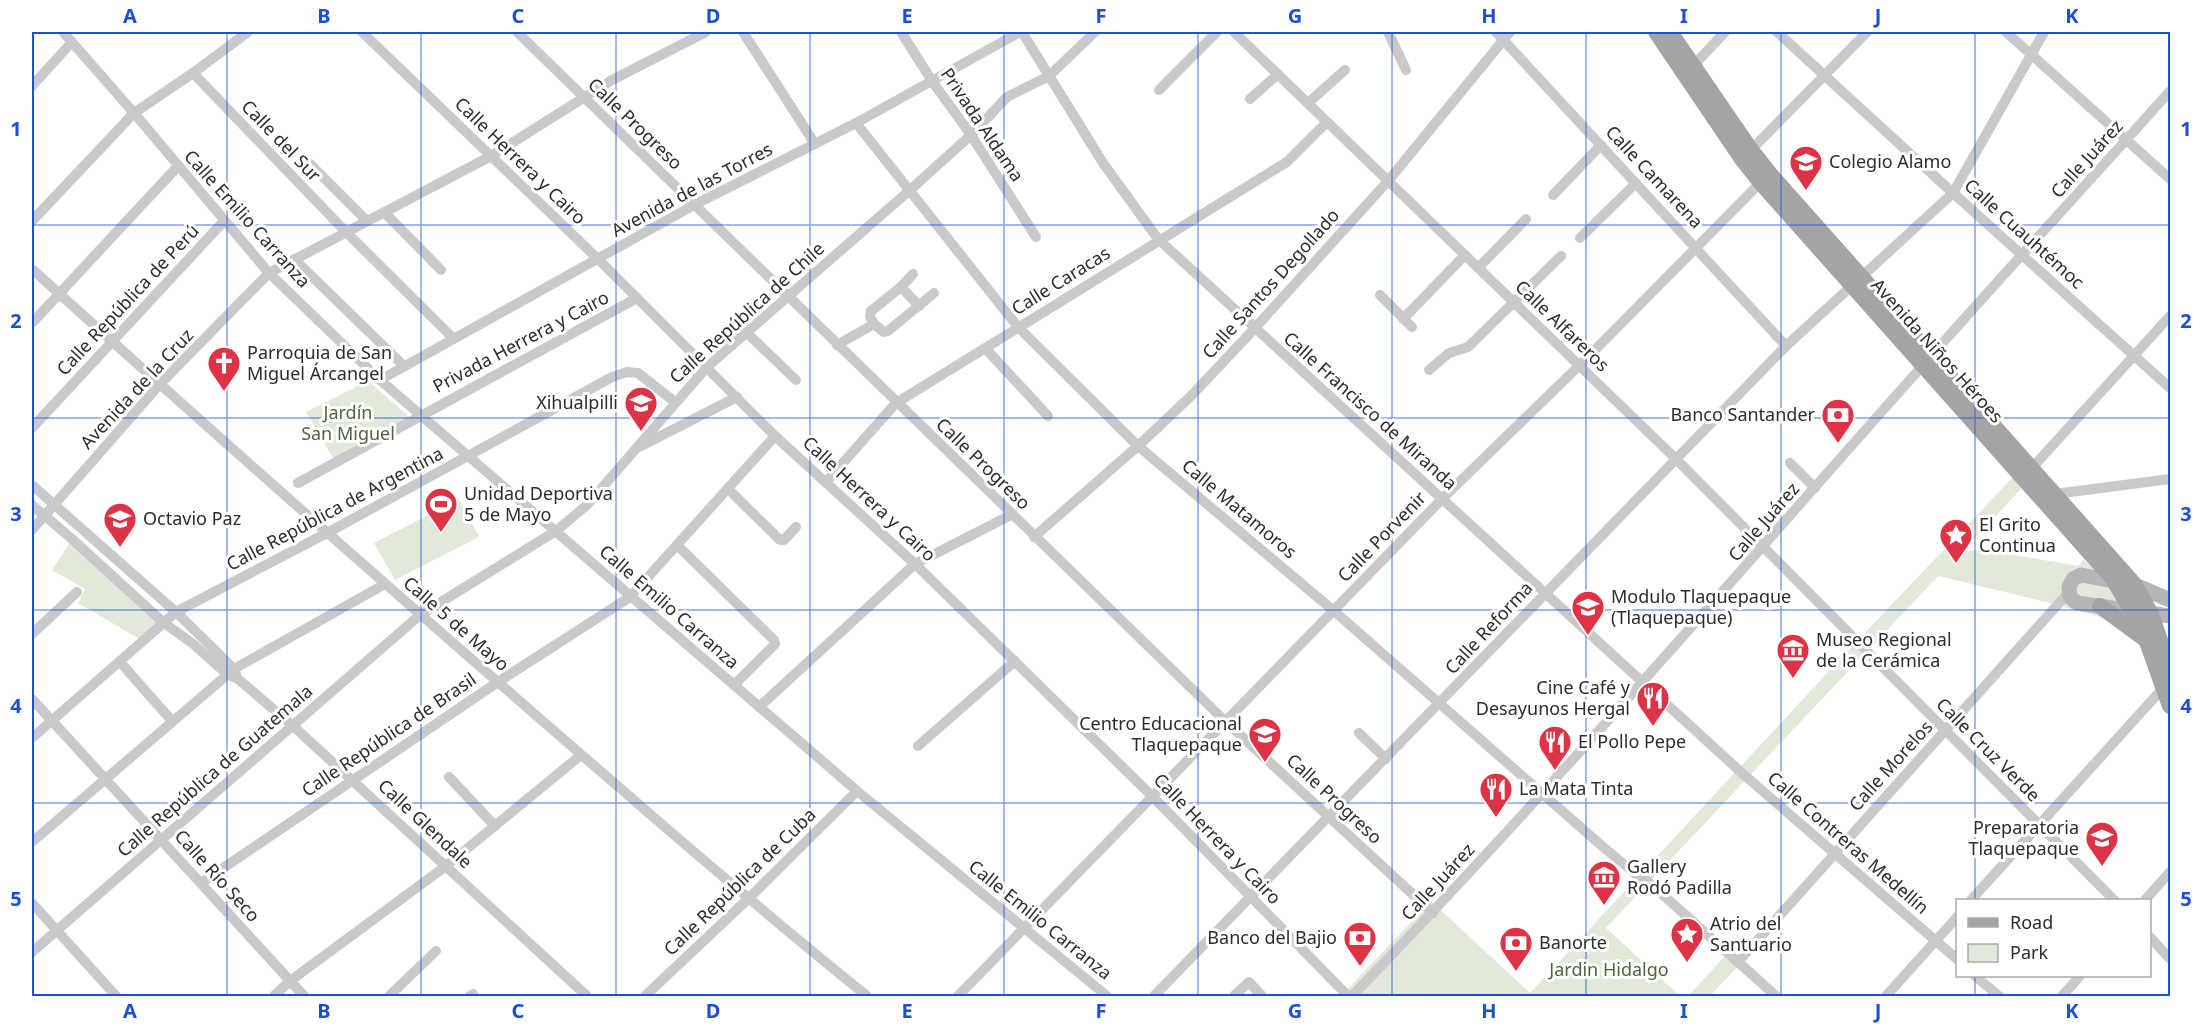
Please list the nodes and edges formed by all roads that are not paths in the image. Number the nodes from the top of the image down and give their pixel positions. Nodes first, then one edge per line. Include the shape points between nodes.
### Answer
1 (63, 32) edge
2 (248, 32) edge
3 (362, 32) edge
4 (517, 32) edge
5 (706, 32) edge
6 (743, 32) edge
7 (901, 32) edge
8 (1021, 32) edge
9 (1095, 32) edge
10 (1217, 32) edge
11 (1234, 32) edge
12 (1388, 32) edge
13 (1656, 32) edge
14 (1670, 32) edge
15 (1725, 32) edge
16 (1777, 32) edge
17 (1867, 32) edge
18 (2006, 32) edge
19 (2043, 32) edge
20 (1503, 34) edge
21 (72, 42) junction
22 (2031, 54) junction
23 (1693, 66) junction
24 (1345, 70) dead end
25 (1406, 70) dead end
26 (193, 73) junction
27 (1278, 74) junction
28 (1824, 75) junction
29 (1049, 76) junction
30 (932, 81) junction
31 (32, 86) edge
32 (1159, 90) dead end
33 (2170, 91) edge
34 (584, 97) junction
35 (1250, 99) dead end
36 (1308, 103) junction
37 (134, 113) junction
38 (1328, 122) junction
39 (856, 123) junction
40 (971, 135) junction
41 (2127, 139) junction
42 (815, 144) junction
43 (1601, 145) junction
44 (1751, 150) junction
45 (491, 156) junction
46 (309, 162) dead end
47 (178, 165) junction
48 (1765, 178) junction
49 (2170, 179) edge
50 (1388, 181) junction
51 (1636, 183) junction
52 (910, 190) junction
53 (1953, 194) junction
54 (1553, 195) dead end
55 (694, 205) junction
56 (384, 212) junction
57 (1526, 219) dead end
58 (32, 220) edge
59 (224, 220) junction
60 (367, 221) junction
61 (346, 232) junction
62 (1036, 237) dead end
63 (1580, 238) dead end
64 (1158, 239) junction
65 (1696, 248) junction
66 (1465, 255) junction
67 (2022, 255) junction
68 (1561, 256) dead end
69 (294, 259) junction
70 (598, 259) junction
71 (1478, 268) junction
72 (32, 269) edge
73 (441, 270) dead end
74 (269, 273) junction
75 (913, 274) dead end
76 (1857, 281) junction
77 (901, 287) junction
78 (59, 293) junction
79 (934, 293) dead end
80 (1380, 295) dead end
81 (787, 296) junction
82 (637, 298) junction
83 (1514, 302) junction
84 (919, 306) junction
85 (2170, 316) edge
86 (1403, 319) junction
87 (32, 323) edge
88 (874, 324) junction
89 (1017, 327) junction
90 (1412, 327) dead end
91 (1255, 328) junction
92 (746, 332) junction
93 (453, 338) junction
94 (111, 342) junction
95 (837, 345) junction
96 (1786, 346) junction
97 (985, 348) junction
98 (2135, 355) junction
99 (1928, 360) junction
100 (1580, 365) junction
101 (404, 366) junction
102 (707, 367) junction
103 (1429, 370) dead end
104 (380, 380) junction
105 (796, 380) dead end
106 (160, 384) junction
107 (2170, 388) edge
108 (737, 398) junction
109 (675, 402) junction
110 (896, 403) junction
111 (421, 415) junction
112 (1048, 416) dead end
113 (32, 428) edge
114 (775, 436) junction
115 (1138, 446) junction
116 (635, 449) junction
117 (468, 456) junction
118 (1675, 458) junction
119 (1790, 463) dead end
120 (2032, 468) junction
121 (2170, 478) edge
122 (826, 482) junction
123 (298, 483) dead end
124 (32, 485) edge
125 (1815, 488) junction
126 (728, 489) junction
127 (2055, 494) junction
128 (1442, 499) junction
129 (32, 505) edge
130 (53, 505) junction
131 (1011, 515) junction
132 (44, 516) junction
133 (796, 527) dead end
134 (32, 530) edge
135 (556, 531) junction
136 (327, 533) junction
137 (1034, 537) junction
138 (677, 545) junction
139 (1763, 549) junction
140 (915, 564) junction
141 (2113, 579) junction
142 (385, 584) junction
143 (2135, 585) junction
144 (77, 592) dead end
145 (2069, 592) junction
146 (1544, 593) junction
147 (630, 597) junction
148 (2170, 600) edge
149 (2100, 606) junction
150 (2133, 610) junction
151 (1334, 611) junction
152 (176, 612) junction
153 (2151, 614) junction
154 (420, 615) junction
155 (2170, 616) edge
156 (164, 623) junction
157 (32, 634) edge
158 (2148, 642) junction
159 (2170, 643) edge
160 (1863, 647) joint
161 (120, 662) junction
162 (1015, 662) junction
163 (2169, 666) edge
164 (233, 674) junction
165 (498, 682) junction
166 (1643, 682) junction
167 (734, 685) junction
168 (2164, 687) junction
169 (32, 699) edge
170 (1441, 704) junction
171 (2170, 706) edge
172 (759, 707) junction
173 (52, 721) junction
174 (172, 721) junction
175 (1225, 721) junction
176 (293, 726) junction
177 (1945, 730) junction
178 (1359, 733) dead end
179 (32, 738) edge
180 (918, 746) dead end
181 (581, 755) junction
182 (1386, 759) junction
183 (1743, 774) joint
184 (449, 777) dead end
185 (106, 779) junction
186 (352, 780) junction
187 (857, 791) junction
188 (1543, 794) junction
189 (1152, 796) junction
190 (1329, 817) junction
191 (495, 825) junction
192 (2038, 825) junction
193 (161, 840) junction
194 (32, 842) edge
195 (1835, 853) junction
196 (446, 866) junction
197 (2170, 872) edge
198 (201, 883) junction
199 (1251, 897) junction
200 (748, 899) junction
201 (1972, 899) edge
202 (2113, 899) edge
203 (2146, 899) edge
204 (32, 903) edge
205 (1432, 913) junction
206 (1956, 918) edge
207 (1024, 928) junction
208 (56, 931) junction
209 (2151, 938) edge
210 (1935, 940) junction
211 (435, 951) dead end
212 (32, 952) edge
213 (1956, 958) edge
214 (2170, 959) edge
215 (1738, 962) junction
216 (1977, 977) edge
217 (2078, 977) edge
218 (290, 981) junction
219 (116, 996) edge
220 (274, 996) edge
221 (304, 996) edge
222 (389, 996) edge
223 (587, 996) edge
224 (645, 996) edge
225 (867, 996) edge
226 (958, 996) edge
227 (1107, 996) edge
228 (1154, 996) edge
229 (1234, 996) edge
230 (1262, 996) edge
231 (1350, 996) edge
232 (1776, 996) edge
233 (1886, 996) edge
234 (1999, 996) edge
235 (2062, 996) edge

1 - 21 street, Calle Emilio Carranza
2 - 26 street
3 - 45 street, Calle Herrera y Cairo
4 - 34 street, Calle Progreso
5 - 34 street, Avenida de la Cruz
6 - 42 street
7 - 30 street, Privada Aldama
8 - 29 street, Calle Francisco de Miranda
8 - 30 street, Avenida de las Torres
9 - 29 street, Calle República de Chile
10 - 32 street
11 - 27 street, Calle Alfareros
12 - 25 street
13 - 48 main road, Avenida Niños Héroes via 1742,159
14 - 23 main road, Avenida Niños Héroes
15 - 23 street
16 - 28 street, Calle Cuauhtémoc
17 - 28 street
18 - 22 street
19 - 22 street, Calle Reforma
20 - 43 street, Calle Camarena
20 - 50 street, Calle Santos Degollado
21 - 31 street
21 - 37 street, Calle Emilio Carranza
22 - 41 street
22 - 53 street, Calle Reforma
23 - 44 main road, Avenida Niños Héroes
24 - 36 street
26 - 37 street
26 - 61 street, Calle del Sur
27 - 35 street
27 - 36 street, Calle Alfareros
28 - 44 street
28 - 53 street, Calle Cuauhtémoc
29 - 40 street, Calle República de Chile via 1007,98
29 - 64 street, Calle Francisco de Miranda via 1103,163
30 - 39 street, Avenida de las Torres
30 - 40 street, Privada Aldama
33 - 41 street, Calle Juárez
34 - 45 street, Avenida de la Cruz
34 - 55 street, Calle Progreso
36 - 38 street, Calle Alfareros
37 - 47 street, Calle Emilio Carranza
37 - 58 street
38 - 50 street, Calle Alfareros
38 - 64 street, Calle Caracas via 1287,162
39 - 42 street, Avenida de las Torres
39 - 52 street, Calle Matamoros
40 - 52 street, Calle República de Chile
40 - 62 street, Privada Aldama
41 - 49 street
41 - 67 street, Calle Juárez
42 - 55 street, Avenida de las Torres
43 - 51 street, Calle Camarena
43 - 54 street
44 - 48 main road, Avenida Niños Héroes
45 - 56 street, Avenida de la Cruz
45 - 70 street, Calle Herrera y Cairo
46 - 60 street
47 - 59 street, Calle Emilio Carranza
47 - 78 street
48 - 65 street, Calle Porvenir
48 - 76 main road, Avenida Niños Héroes
50 - 66 street, Calle Alfareros
50 - 91 street, Calle Santos Degollado
51 - 63 street
51 - 65 street, Calle Camarena
52 - 81 street, Calle República de Chile
52 - 89 street, Calle Matamoros
53 - 67 street, Calle Cuauhtémoc
53 - 76 street, Calle Reforma
55 - 70 street, Avenida de las Torres
55 - 81 street, Calle Progreso
56 - 60 street, Avenida de la Cruz
56 - 73 street
57 - 71 street
59 - 74 street, Calle Emilio Carranza
59 - 94 street, Calle República de Perú
60 - 61 street, Avenida de la Cruz
61 - 69 street, Avenida de la Cruz
61 - 93 street, Calle del Sur
64 - 89 street, Calle Caracas
64 - 91 street, Calle Francisco de Miranda
65 - 96 street, Calle Camarena
65 - 100 street, Calle Porvenir
66 - 71 street, Calle Alfareros
66 - 86 street
67 - 98 street, Calle Cuauhtémoc
67 - 99 street, Calle Juárez
68 - 83 street
69 - 74 street, Avenida de la Cruz
69 - 101 street
70 - 82 street, Calle Herrera y Cairo
70 - 93 street, Avenida de las Torres
71 - 83 street, Calle Alfareros
72 - 78 street, Calle 5 de Mayo
74 - 104 street, Calle Emilio Carranza
74 - 106 street, Avenida de la Cruz
75 - 77 street
76 - 96 street, Calle Reforma
76 - 99 main road, Avenida Niños Héroes
77 - 84 street
77 - 88 street via 871,311
78 - 87 street
78 - 94 street, Calle 5 de Mayo
79 - 84 street
80 - 86 street
81 - 92 street, Calle República de Chile
81 - 95 street, Calle Progreso
82 - 102 street, Calle Herrera y Cairo
82 - 111 street, Privada Herrera y Cairo
83 - 100 street, Calle Alfareros
83 - 103 street via 1468,347 1449,353
84 - 88 street via 888,331
85 - 98 street
86 - 90 street
88 - 95 street
89 - 97 street, Calle Caracas
89 - 115 street, Calle Matamoros
91 - 115 street, Calle Santos Degollado
91 - 128 street, Calle Francisco de Miranda
92 - 102 street, Calle República de Chile
92 - 105 street
93 - 101 street, Avenida de las Torres
94 - 106 street, Calle 5 de Mayo
94 - 113 street, Calle República de Perú
95 - 110 street, Calle Progreso
96 - 118 street, Calle Reforma
97 - 110 street, Calle Caracas
97 - 112 street
98 - 107 street, Calle Cuauhtémoc
98 - 120 street
99 - 120 main road, Avenida Niños Héroes
99 - 125 street, Calle Juárez
99 - 141 main road, Avenida Niños Héroes
100 - 118 street, Calle Alfareros
100 - 128 street, Calle Porvenir
101 - 104 street, Avenida de las Torres
102 - 108 street, Calle Herrera y Cairo
102 - 109 street, Calle República de Chile
104 - 111 street, Calle Emilio Carranza
106 - 130 street, Avenida de la Cruz
106 - 136 street, Calle 5 de Mayo
108 - 114 street, Calle Herrera y Cairo
108 - 116 street
109 - 116 street, Calle República de Chile
109 - 117 street, Calle República de Argentina via 638,373 627,372
110 - 122 street, Calle Caracas
110 - 131 street, Calle Progreso
111 - 117 street, Calle Emilio Carranza
111 - 123 street, Privada Herrera y Cairo
114 - 122 street, Calle Herrera y Cairo
114 - 126 street, Calle República de Brasil
115 - 137 street, Calle Santos Degollado
115 - 151 street, Calle Matamoros
116 - 135 street, Calle República de Chile via 587,505
117 - 135 street, Calle Emilio Carranza
117 - 136 street, Calle República de Argentina
118 - 139 street, Calle Alfareros
118 - 146 street, Calle Reforma
119 - 125 street
120 - 127 main road, Avenida Niños Héroes
121 - 127 street
122 - 140 street, Calle Herrera y Cairo
124 - 130 street, Calle Glendale
125 - 139 street, Calle Juárez
126 - 133 street via 780,540
126 - 138 street, Calle República de Brasil
127 - 143 main road, Avenida Niños Héroes
128 - 146 street, Calle Francisco de Miranda
128 - 151 street, Calle Porvenir
129 - 132 street, Calle Glendale
130 - 132 street, Avenida de la Cruz
130 - 152 street, Calle Glendale
131 - 137 street, Calle Progreso
131 - 140 street
132 - 134 street, Avenida de la Cruz
132 - 156 street, Calle Glendale
135 - 147 street, Calle Emilio Carranza
135 - 154 street, Calle República de Chile
136 - 142 street, Calle 5 de Mayo
136 - 152 street, Calle República de Argentina
137 - 175 street, Calle Progreso
138 - 147 street, Calle República de Brasil
138 - 167 street via 774,640 775,644
139 - 160 street, Calle Alfareros
139 - 166 street, Calle Juárez
140 - 162 street, Calle Herrera y Cairo
140 - 172 street
141 - 143 main road
141 - 145 main road via 2081,575 2073,579
141 - 150 main road, Avenida Niños Héroes
142 - 154 street, Calle 5 de Mayo
142 - 164 street
143 - 148 main road
143 - 153 main road, Avenida Niños Héroes
144 - 157 street
145 - 149 main road via 2077,603
145 - 177 street, Calle Morelos
146 - 166 street, Calle Francisco de Miranda
146 - 170 street, Calle Reforma
147 - 165 street, Calle República de Brasil
147 - 167 street, Calle Emilio Carranza
149 - 150 main road
149 - 158 main road
150 - 153 main road
150 - 158 main road, Avenida Niños Héroes
151 - 170 street, Calle Matamoros
151 - 175 street, Calle Porvenir
152 - 156 street, Calle República de Argentina
152 - 164 street, Calle Glendale
153 - 155 main road
153 - 163 main road, Avenida Niños Héroes
154 - 165 street, Calle 5 de Mayo
154 - 176 street, Calle República de Guatemala
156 - 161 street, Calle República de Argentina
156 - 164 street, Calle Glendale
158 - 168 main road, Avenida Niños Héroes
159 - 163 main road
160 - 177 street, Calle Cruz Verde
161 - 173 street, Calle República de Argentina
161 - 174 street
162 - 180 street
162 - 189 street, Calle Herrera y Cairo
164 - 174 street
164 - 176 street, Calle Glendale
165 - 181 street, Calle 5 de Mayo
165 - 186 street, Calle República de Brasil
166 - 183 street, Calle Francisco de Miranda
166 - 188 street, Calle Juárez
167 - 172 street, Calle Emilio Carranza
168 - 171 main road, Avenida Niños Héroes
168 - 192 street
169 - 173 street, Calle Río Seco
170 - 182 street, Calle Reforma
170 - 188 street, Calle Matamoros
172 - 187 street, Calle Emilio Carranza
173 - 179 street, Calle República de Argentina
173 - 185 street, Calle Río Seco
174 - 185 street
175 - 189 street, Calle Porvenir
175 - 190 street, Calle Progreso
176 - 186 street, Calle Glendale
176 - 193 street, Calle República de Guatemala
177 - 192 street, Calle Cruz Verde
177 - 195 street, Calle Morelos
178 - 182 street
181 - 191 street
181 - 200 street, Calle 5 de Mayo
182 - 190 street, Calle Reforma
183 - 195 street, Calle Contreras Medellín
184 - 191 street
185 - 193 street, Calle Río Seco
185 - 194 street
186 - 196 street, Calle Glendale
186 - 198 street, Calle República de Brasil
187 - 200 street, Calle República de Cuba
187 - 207 street, Calle Emilio Carranza
188 - 205 street, Calle Juárez
188 - 215 street, Calle Matamoros
189 - 199 street, Calle Herrera y Cairo
189 - 207 street, Calle Porvenir
190 - 199 street, Calle Reforma
190 - 205 street, Calle Progreso
191 - 196 street
192 - 201 street
192 - 202 street, Calle Cruz Verde
193 - 198 street, Calle Río Seco
193 - 208 street, Calle República de Guatemala
195 - 210 street, Calle Contreras Medellín
195 - 215 street, Calle Morelos
196 - 218 street
196 - 223 street, Calle Glendale
197 - 203 street
198 - 218 street, Calle Río Seco
199 - 228 street, Calle Reforma
199 - 231 street, Calle Herrera y Cairo
200 - 224 street, Calle República de Cuba
200 - 225 street, Calle 5 de Mayo
204 - 208 street
205 - 231 street, Calle Juárez
206 - 210 street
207 - 226 street, Calle Porvenir
207 - 227 street, Calle Emilio Carranza
208 - 212 street, Calle República de Guatemala
208 - 219 street
209 - 214 street
210 - 213 street, Calle Contreras Medellín
210 - 233 street
211 - 222 street
215 - 232 street, Calle Matamoros
216 - 234 street
217 - 235 street
218 - 220 street
218 - 221 street, Calle Río Seco
229 - 230 street via 1249,982

